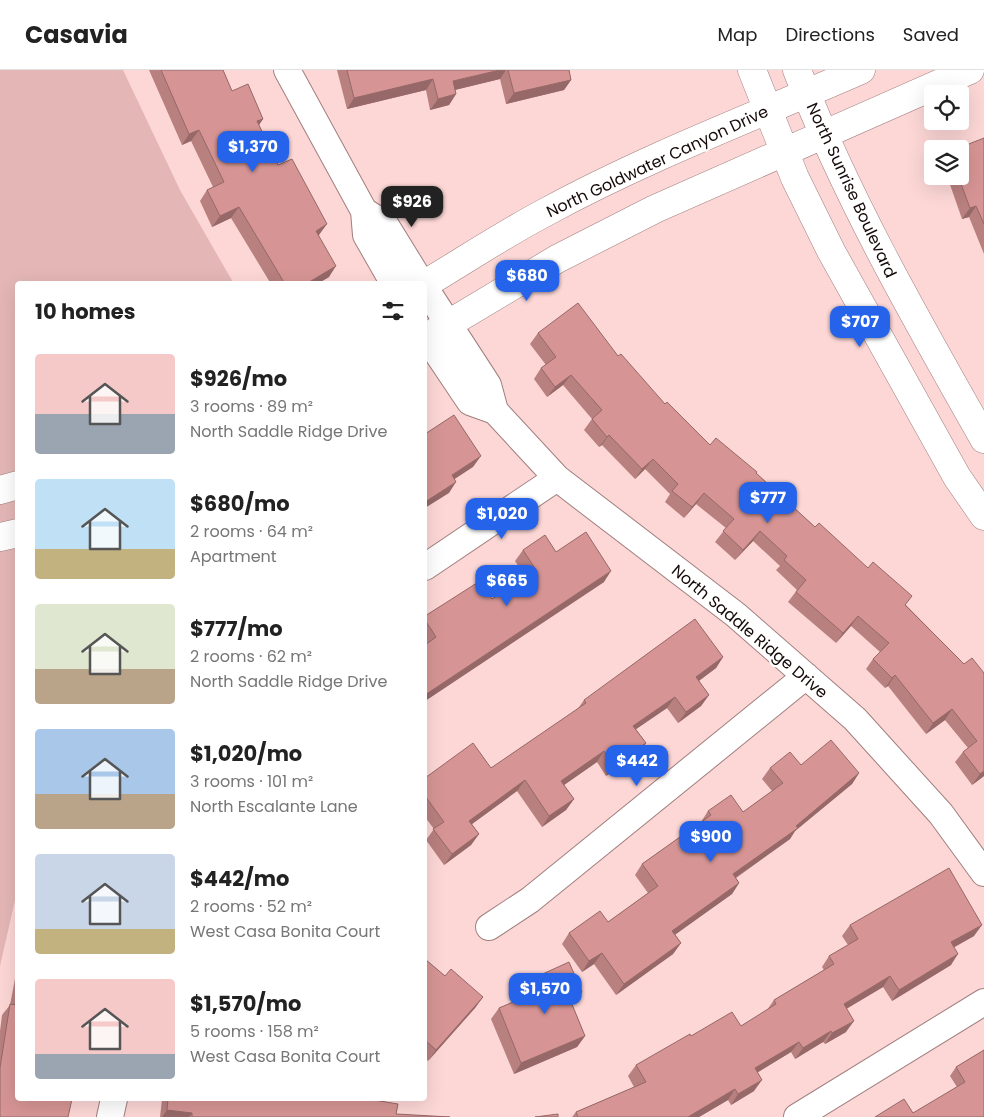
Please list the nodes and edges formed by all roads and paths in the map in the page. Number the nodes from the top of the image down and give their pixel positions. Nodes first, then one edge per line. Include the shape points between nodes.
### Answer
1 (287, 70) edge
2 (752, 70) edge
3 (861, 70) edge
4 (970, 70) edge
5 (789, 94) edge
6 (805, 144) junction
7 (364, 211) junction
8 (392, 281) edge
9 (422, 281) edge
10 (427, 282) edge
11 (427, 303) edge
12 (431, 333) edge
13 (984, 439) edge
14 (556, 478) junction
15 (15, 486) edge
16 (0, 490) edge
17 (984, 516) edge
18 (15, 534) edge
19 (0, 538) edge
20 (427, 566) edge
21 (806, 676) junction
22 (984, 873) edge
23 (489, 927) dead end
24 (984, 1002) edge
25 (114, 1101) edge
26 (110, 1117) edge
27 (797, 1117) edge

1 - 7 street
2 - 5 street, North Sunrise Boulevard
3 - 5 street, North Goldwater Canyon Drive
4 - 6 street
5 - 6 street, North Sunrise Boulevard
5 - 6 street, North Sunrise Boulevard
5 - 10 street, North Goldwater Canyon Drive via 544,212
6 - 12 street via 609,232
6 - 13 street, North Sunrise Boulevard via 898,287
6 - 17 street, North Sunrise Boulevard via 857,300 957,477
7 - 8 street via 366,235
7 - 9 street via 385,224
11 - 12 street, North Saddle Ridge Drive
12 - 14 street, North Saddle Ridge Drive via 470,402 495,411
14 - 20 street
14 - 21 street, North Saddle Ridge Drive via 736,615
15 - 16 street
18 - 19 street
21 - 22 street, North Saddle Ridge Drive via 855,719 942,814
21 - 23 street via 530,900
24 - 27 street
25 - 26 street

